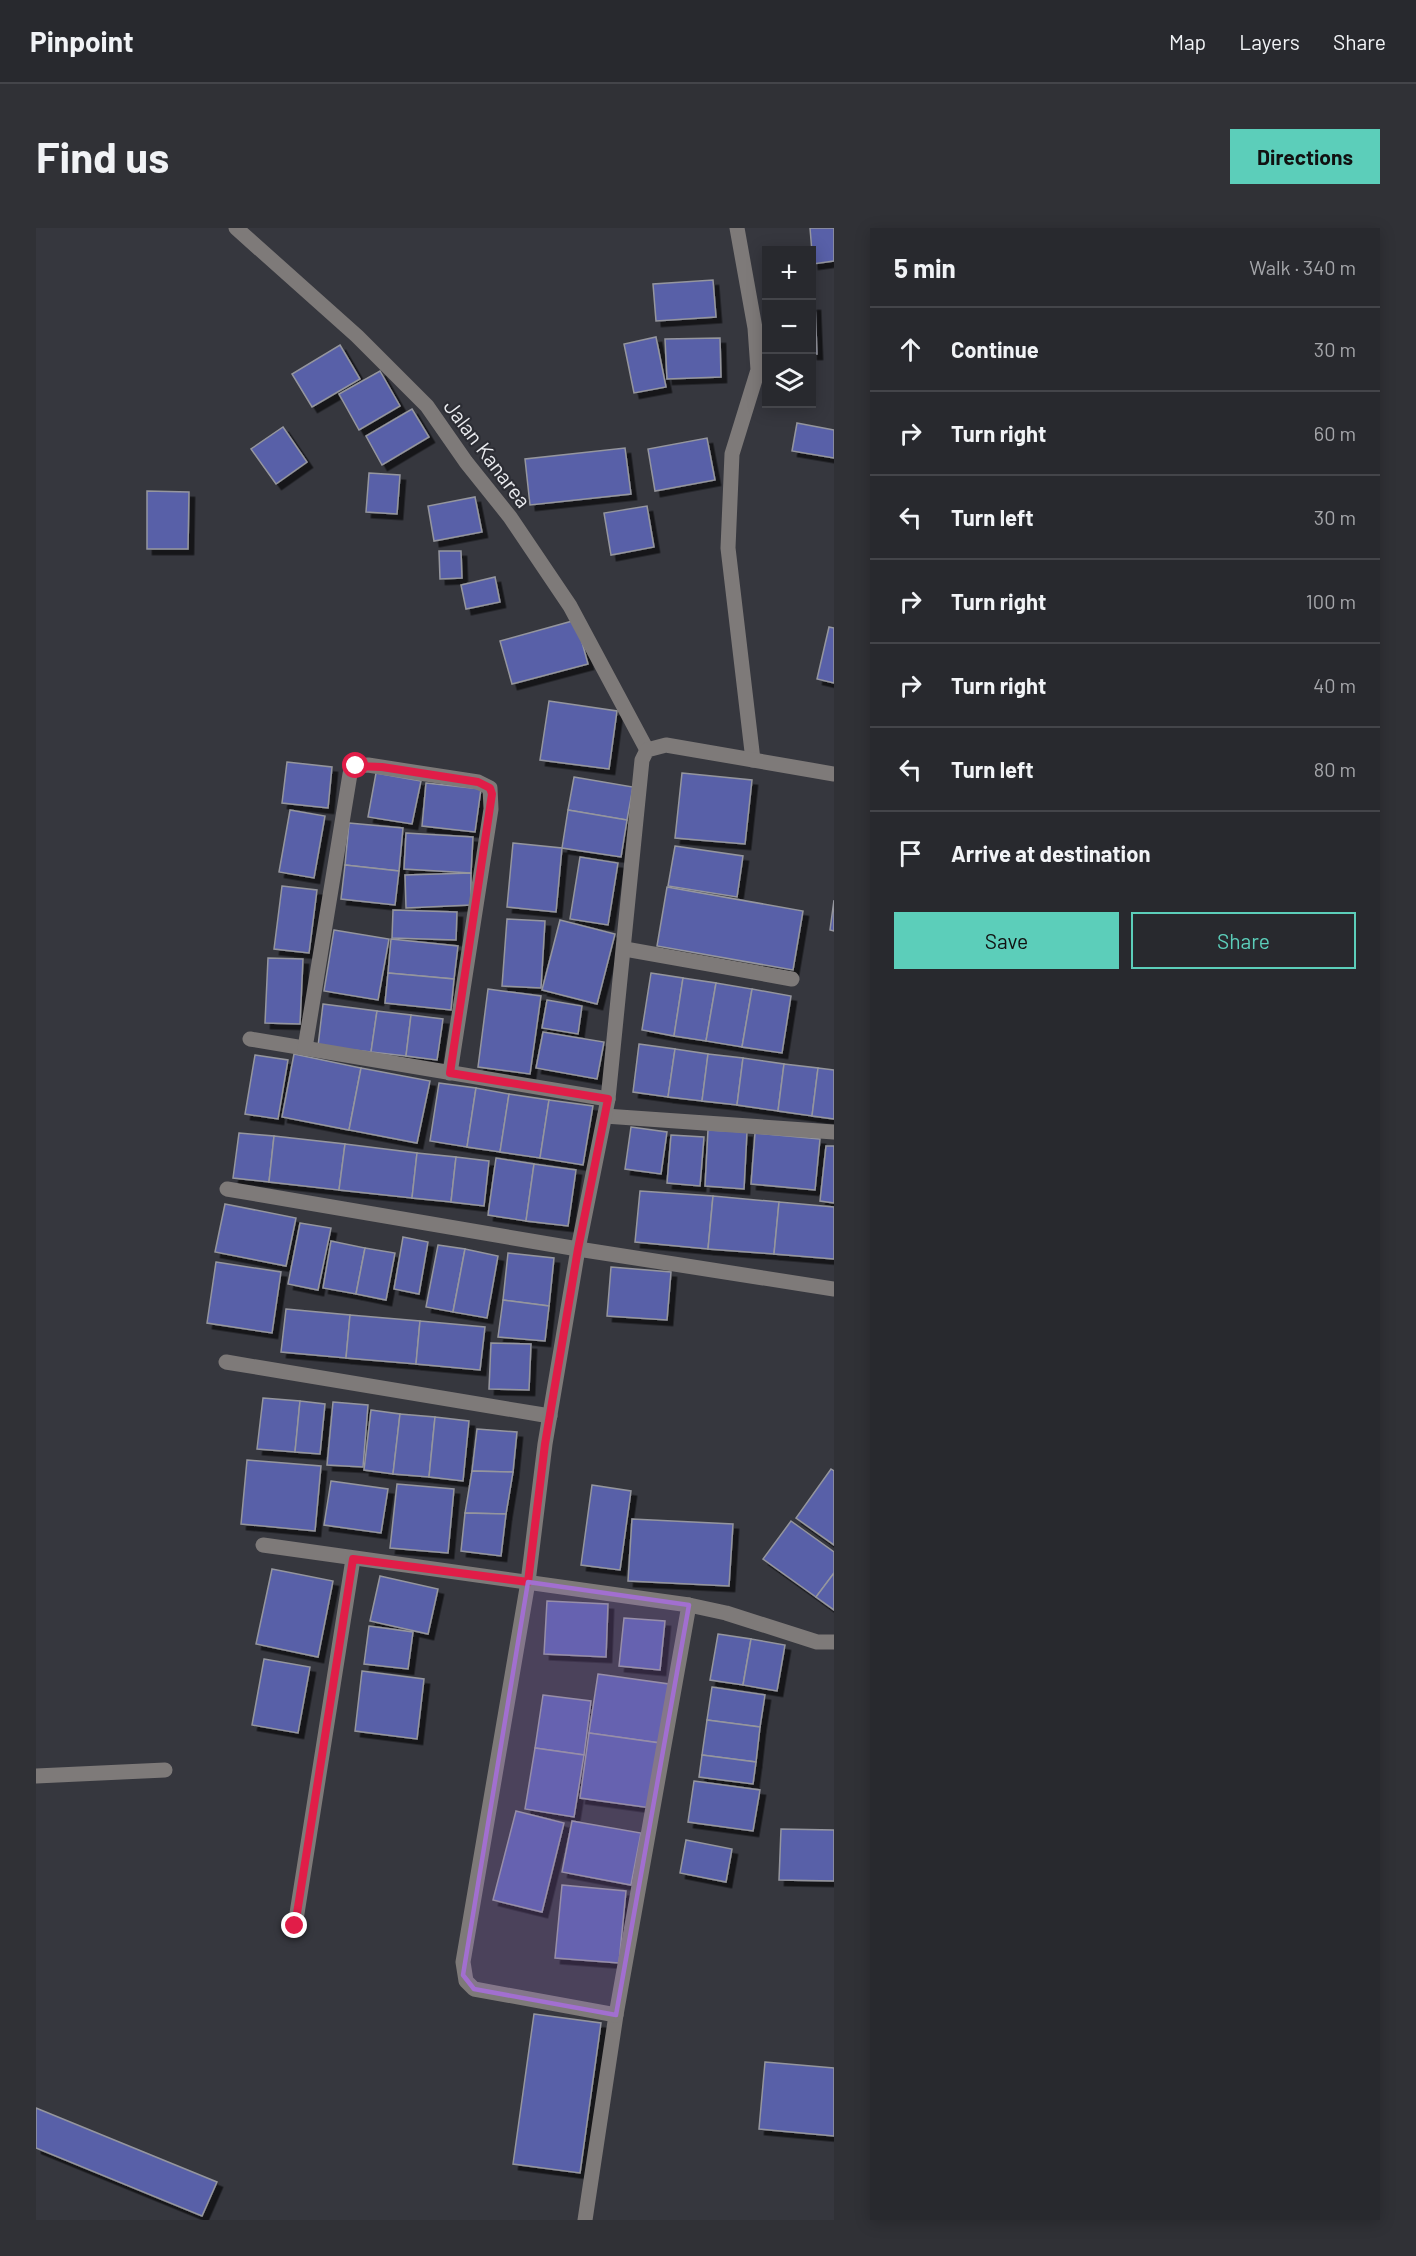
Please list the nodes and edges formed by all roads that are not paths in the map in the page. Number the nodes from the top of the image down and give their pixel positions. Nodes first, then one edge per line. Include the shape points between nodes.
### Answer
1 (236, 228) edge
2 (737, 228) edge
3 (647, 750) junction
4 (753, 760) junction
5 (834, 774) edge
6 (625, 949) junction
7 (792, 979) dead end
8 (250, 1039) dead end
9 (305, 1048) junction
10 (450, 1073) junction
11 (608, 1099) junction
12 (605, 1116) junction
13 (834, 1132) edge
14 (227, 1189) dead end
15 (578, 1249) junction
16 (834, 1289) edge
17 (226, 1362) dead end
18 (550, 1416) junction
19 (263, 1545) dead end
20 (353, 1559) junction
21 (528, 1582) junction
22 (689, 1605) junction
23 (834, 1642) edge
24 (165, 1770) dead end
25 (36, 1776) edge
26 (295, 1926) dead end
27 (616, 2015) junction
28 (585, 2220) edge

1 - 3 street, Jalan Kanarea via 357,336 427,406 570,606
2 - 4 street via 755,328 758,370 732,454 728,548
3 - 4 street via 666,745
3 - 6 street via 641,767
4 - 5 street
6 - 7 street
6 - 11 street
8 - 9 street
9 - 10 street
9 - 10 street via 350,774 356,766 368,765 478,782 490,788 491,809
10 - 11 street
11 - 12 street
12 - 13 street
12 - 15 street
14 - 15 street
15 - 16 street
15 - 18 street
17 - 18 street
18 - 21 street
19 - 20 street
20 - 21 street
20 - 26 street
21 - 22 street
21 - 27 street via 463,1975 474,1989
22 - 23 street via 816,1642
22 - 27 street
24 - 25 street
27 - 28 street

